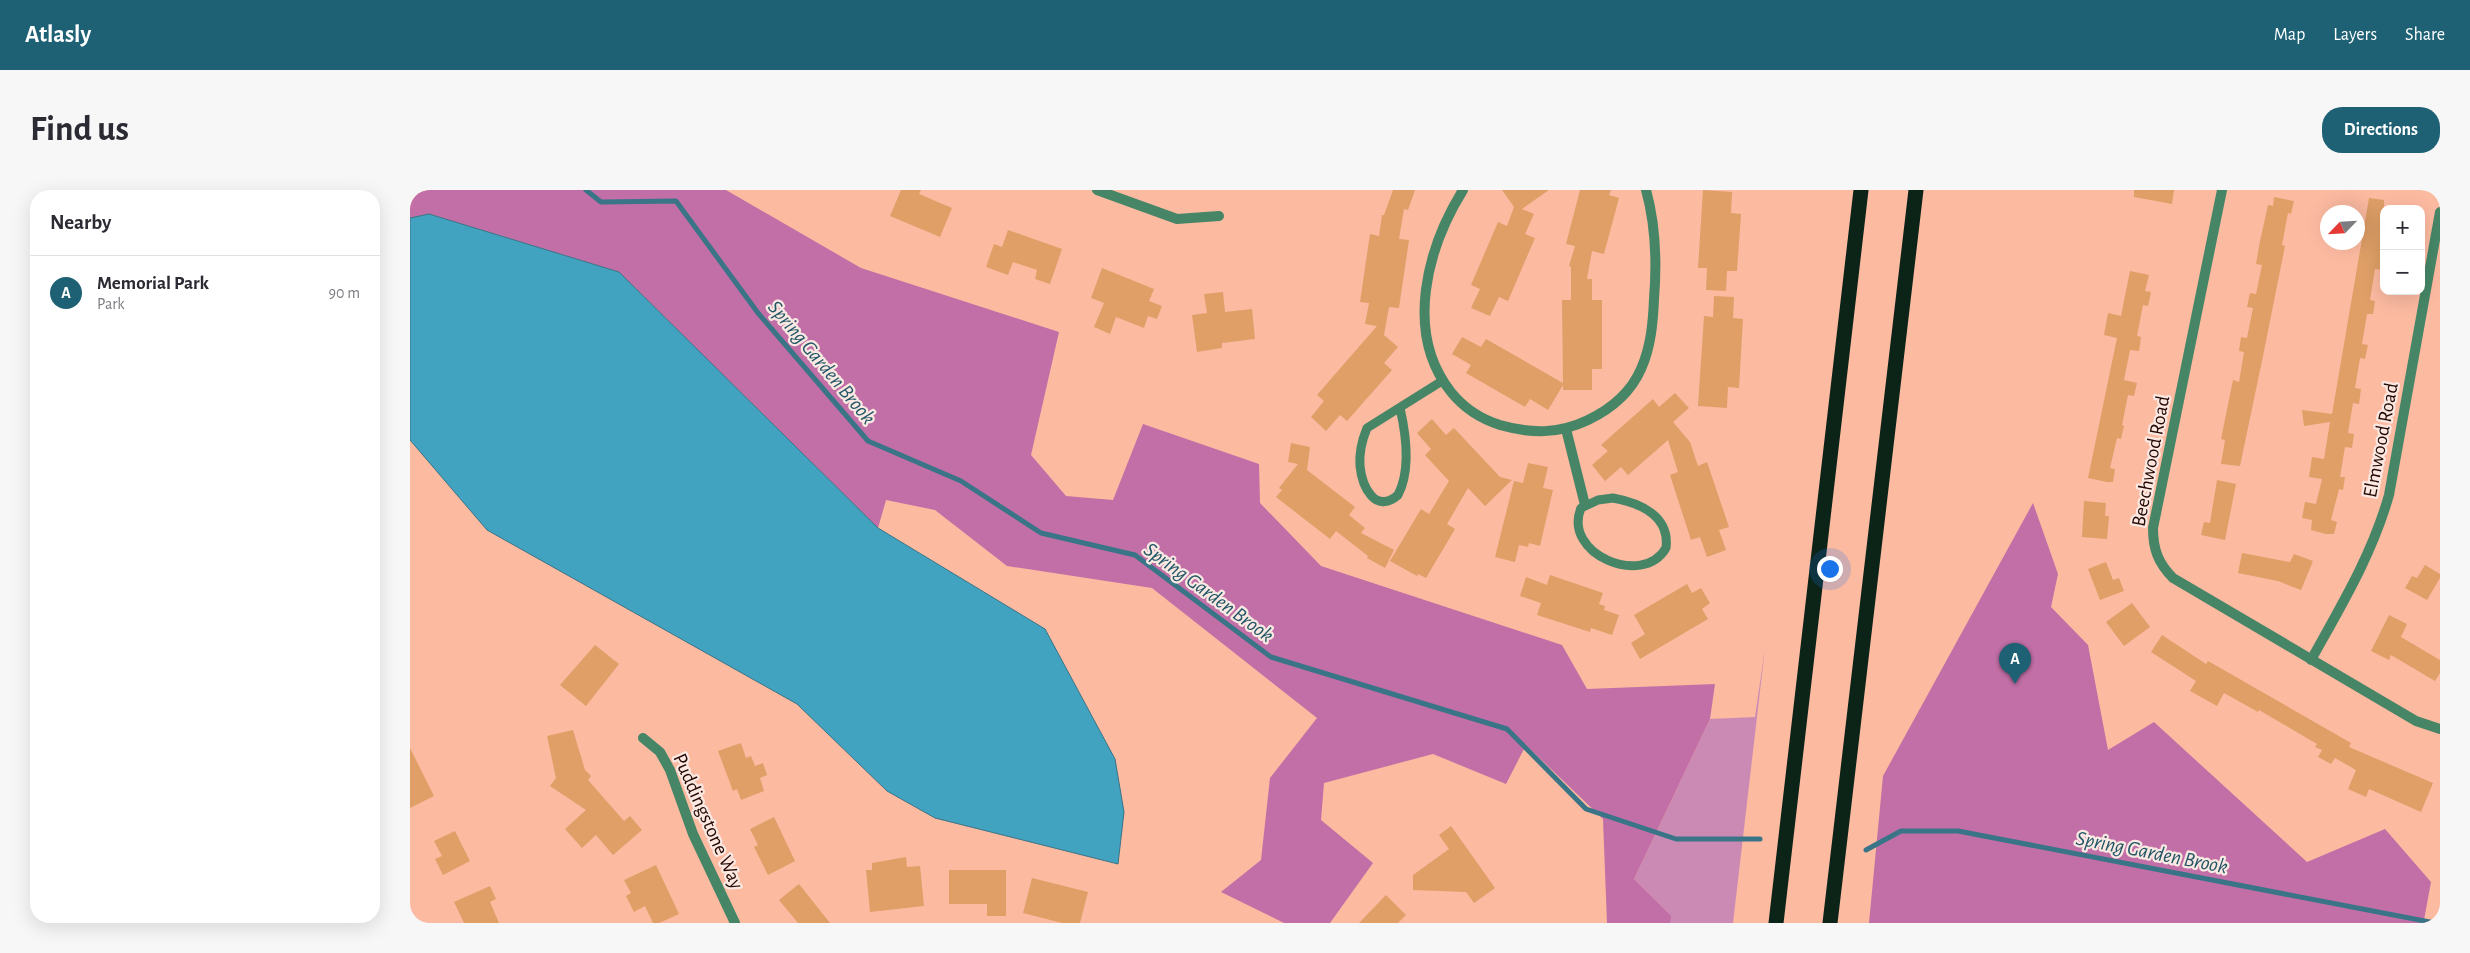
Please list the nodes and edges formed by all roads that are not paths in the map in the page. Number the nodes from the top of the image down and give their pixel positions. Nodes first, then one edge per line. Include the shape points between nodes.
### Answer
1 (1098, 190) edge
2 (1463, 190) edge
3 (1646, 190) edge
4 (1861, 190) edge
5 (1916, 190) edge
6 (2222, 190) edge
7 (2440, 212) edge
8 (1219, 216) dead end
9 (1442, 381) junction
10 (1400, 408) junction
11 (1566, 429) junction
12 (1585, 505) junction
13 (2311, 660) junction
14 (2440, 730) edge
15 (644, 738) dead end
16 (735, 923) edge
17 (1776, 923) edge
18 (1830, 923) edge

1 - 8 street via 1177,219
2 - 9 street via 1450,211 1437,246 1424,309 1425,339
3 - 11 street via 1653,225 1656,278 1648,353 1631,386 1619,400 1601,414
4 - 17 highway
5 - 18 highway
6 - 13 street, Beechwood Road via 2153,528 2153,543 2163,567 2173,578
7 - 13 street, Elmwood Road via 2380,528
9 - 10 lane
9 - 11 street via 1467,408 1493,423 1514,430 1546,432
10 - 10 lane via 1406,472 1398,495 1385,502 1378,501 1365,485 1360,467 1361,448 1367,428
11 - 12 street
12 - 12 lane via 1578,515 1578,533 1599,556 1613,562 1643,566 1662,555 1666,548 1665,530 1645,509 1613,498
13 - 14 street, Beechwood Road via 2416,721
15 - 16 street, Puddingstone Way via 660,752 670,770 693,834

